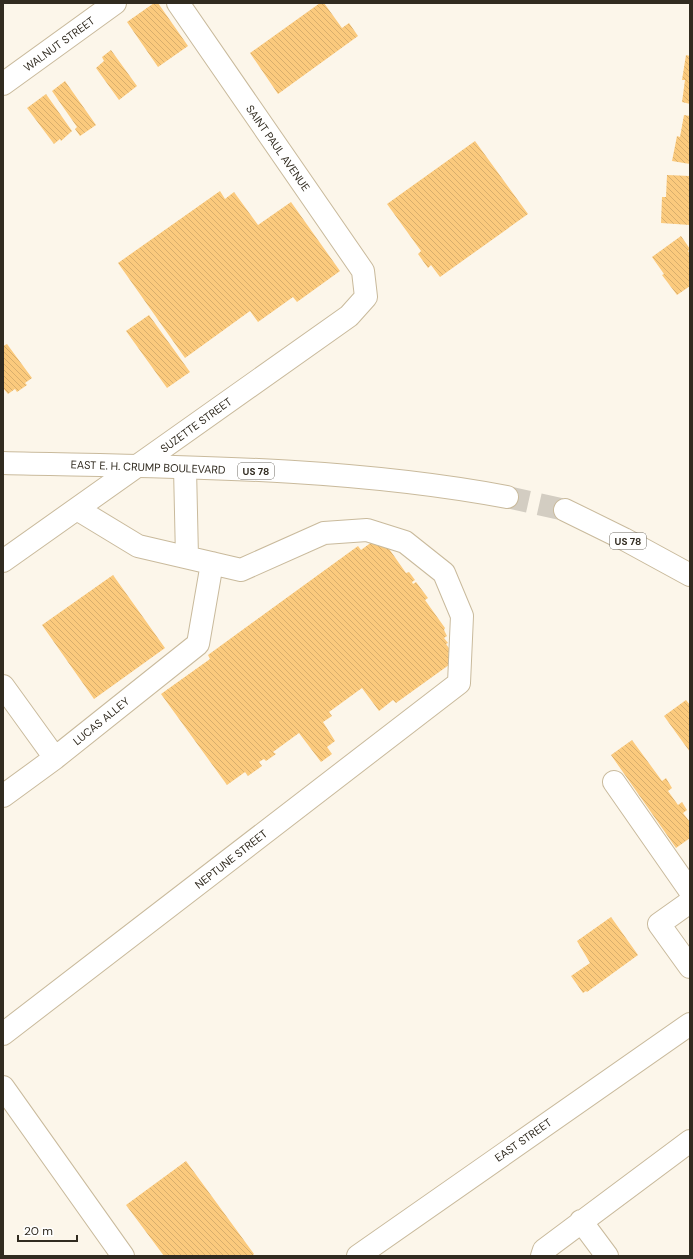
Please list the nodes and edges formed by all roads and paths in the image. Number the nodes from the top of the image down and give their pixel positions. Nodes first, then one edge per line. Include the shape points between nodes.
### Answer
1 (115, 3) edge
2 (178, 3) edge
3 (3, 84) edge
4 (366, 297) joint
5 (3, 463) edge
6 (138, 466) junction
7 (185, 468) junction
8 (507, 497) tunnel mouth
9 (77, 509) junction
10 (565, 510) tunnel mouth
11 (187, 557) junction
12 (3, 561) edge
13 (212, 563) junction
14 (690, 575) edge
15 (3, 686) edge
16 (55, 758) junction
17 (614, 782) dead end
18 (3, 796) edge
19 (690, 891) edge
20 (690, 902) edge
21 (690, 967) edge
22 (690, 1024) edge
23 (3, 1034) edge
24 (3, 1087) edge
25 (690, 1141) edge
26 (582, 1221) junction
27 (123, 1256) edge
28 (358, 1256) edge
29 (542, 1256) edge
30 (607, 1256) edge

1 - 3 street, WALNUT STREET
2 - 4 street, SAINT PAUL AVENUE via 363,271
4 - 6 street, SUZETTE STREET via 349,316
5 - 6 street, EAST E. H. CRUMP BOULEVARD / US 78
6 - 7 street, EAST E. H. CRUMP BOULEVARD / US 78
6 - 9 street, SUZETTE STREET
7 - 8 street, EAST E. H. CRUMP BOULEVARD / US 78 via 348,475 452,486
7 - 11 street
9 - 11 street via 138,546
9 - 12 street, SUZETTE STREET
10 - 14 street, US 78
11 - 13 street
13 - 16 street, LUCAS ALLEY via 198,644
13 - 23 street, NEPTUNE STREET via 241,570 324,533 367,530 405,542 444,572 462,616 460,683
15 - 16 street
16 - 18 street, LUCAS ALLEY
17 - 19 street
20 - 21 street via 659,924
22 - 28 street, EAST STREET
24 - 27 street
25 - 26 street
26 - 29 street via 544,1250
26 - 30 street

